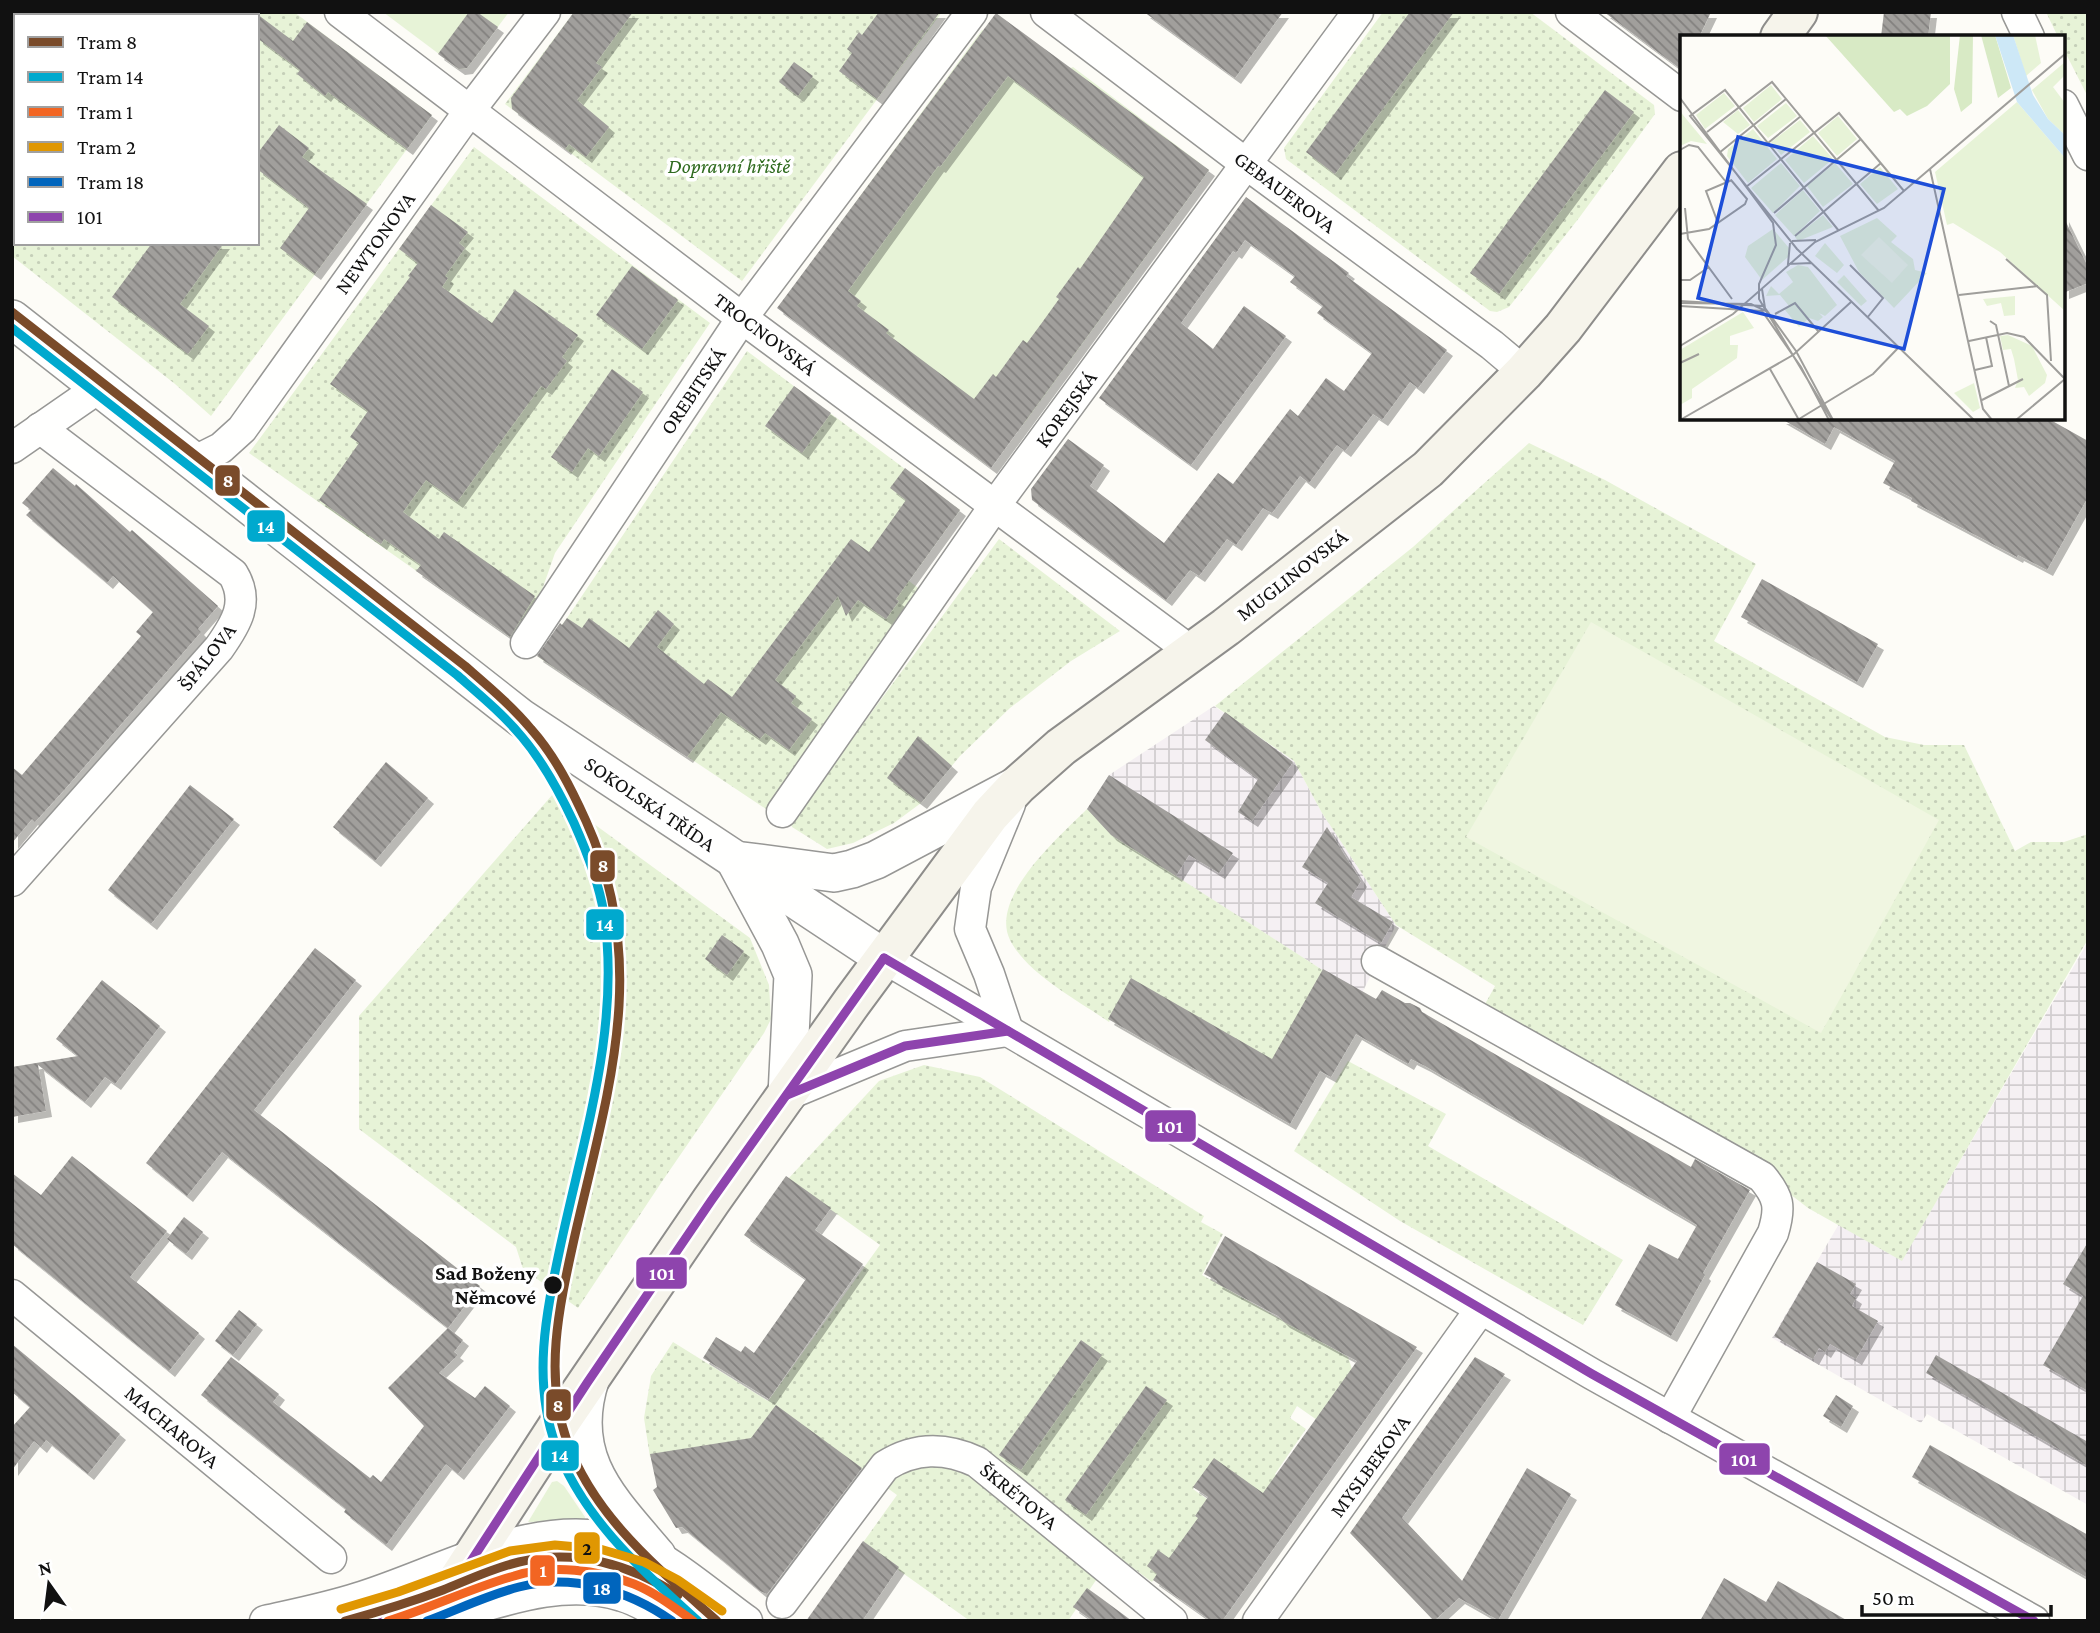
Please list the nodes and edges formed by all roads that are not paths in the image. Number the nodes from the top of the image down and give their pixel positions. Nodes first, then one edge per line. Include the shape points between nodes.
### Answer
1 (340, 12) edge
2 (545, 12) edge
3 (972, 12) edge
4 (1046, 12) edge
5 (1357, 12) edge
6 (1571, 12) edge
7 (1798, 12) edge
8 (2017, 12) edge
9 (1781, 35) edge
10 (2028, 35) edge
11 (1680, 94) edge
12 (2065, 109) edge
13 (470, 110) junction
14 (2088, 155) edge
15 (1245, 163) junction
16 (1680, 175) edge
17 (742, 318) junction
18 (12, 319) edge
19 (1524, 372) junction
20 (100, 387) junction
21 (40, 428) junction
22 (12, 449) edge
23 (195, 461) junction
24 (996, 504) junction
25 (526, 643) dead end
26 (1192, 652) junction
27 (1018, 785) junction
28 (782, 812) dead end
29 (735, 860) junction
30 (15, 872) edge
31 (884, 958) junction
32 (1377, 961) dead end
33 (1008, 1031) junction
34 (787, 1095) junction
35 (1480, 1310) junction
36 (18, 1311) edge
37 (599, 1366) junction
38 (1670, 1418) junction
39 (475, 1554) junction
40 (331, 1558) dead end
41 (669, 1565) junction
42 (782, 1603) dead end
43 (265, 1621) edge
44 (432, 1621) edge
45 (669, 1621) edge
46 (747, 1621) edge
47 (1172, 1621) edge
48 (1258, 1621) edge
49 (2034, 1621) edge

1 - 13 street, TROCNOVSKÁ
2 - 13 street, NEWTONOVA
3 - 17 street, OREBITSKÁ
4 - 15 street, GEBAUEROVA
5 - 15 street, KOREJSKÁ
6 - 11 street
7 - 9 main road
8 - 10 street
12 - 14 street
13 - 17 street, TROCNOVSKÁ
13 - 23 street, NEWTONOVA via 242,429 221,448
15 - 19 street, GEBAUEROVA
15 - 24 street, KOREJSKÁ
16 - 19 main road, MUGLINOVSKÁ
17 - 24 street, TROCNOVSKÁ
17 - 25 street, OREBITSKÁ
18 - 20 street, SOKOLSKÁ TŘÍDA
19 - 26 main road, MUGLINOVSKÁ via 1428,469
20 - 21 street
20 - 23 street, SOKOLSKÁ TŘÍDA
21 - 22 street
21 - 30 street, ŠPÁLOVA via 233,574 242,602 219,648
23 - 29 street, SOKOLSKÁ TŘÍDA via 483,690
24 - 26 street, TROCNOVSKÁ
24 - 28 street, KOREJSKÁ
26 - 27 main road, MUGLINOVSKÁ via 1061,747
27 - 29 street via 852,869 834,873
27 - 31 main road, MUGLINOVSKÁ via 962,850
27 - 33 street via 976,887 970,929
29 - 31 street, SOKOLSKÁ TŘÍDA
29 - 34 street via 793,975
31 - 33 street, SOKOLSKÁ TŘÍDA
31 - 34 main road, MUGLINOVSKÁ
32 - 38 street via 1762,1177 1774,1191 1779,1213 1773,1233
33 - 34 street via 905,1046
33 - 35 street, SOKOLSKÁ TŘÍDA
34 - 37 main road, MUGLINOVSKÁ
35 - 38 street, SOKOLSKÁ TŘÍDA
35 - 48 street, MYSLBEKOVA
36 - 40 street, MACHAROVA
37 - 39 main road, MUGLINOVSKÁ
37 - 41 street via 586,1414 590,1455 611,1494
38 - 49 street, SOKOLSKÁ TŘÍDA
39 - 41 street via 543,1538 594,1536 632,1544
39 - 43 street via 359,1598
39 - 44 main road, MUGLINOVSKÁ
41 - 46 street
42 - 47 street, ŠKRÉTOVA via 885,1466 916,1452 945,1451 977,1462
44 - 45 street via 528,1595 575,1589 623,1596

